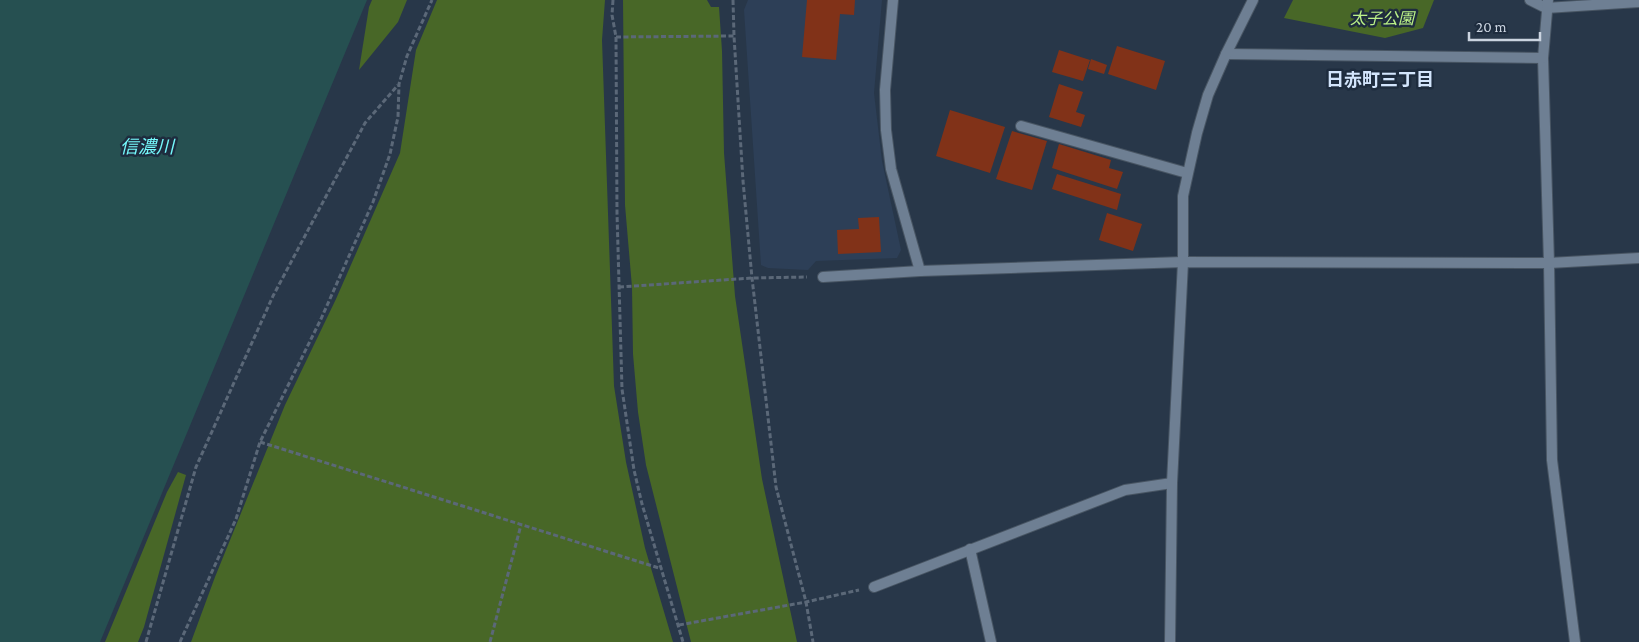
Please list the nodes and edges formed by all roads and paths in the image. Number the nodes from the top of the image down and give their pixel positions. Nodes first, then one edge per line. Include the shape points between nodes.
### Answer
1 (432, 0) edge
2 (613, 0) edge
3 (733, 0) edge
4 (893, 0) edge
5 (1253, 0) edge
6 (1530, 0) edge
7 (1639, 2) edge
8 (1547, 4) edge
9 (734, 36) junction
10 (616, 37) junction
11 (1226, 54) junction
12 (1543, 58) junction
13 (399, 84) junction
14 (1021, 126) dead end
15 (1187, 173) junction
16 (1639, 258) edge
17 (1182, 262) junction
18 (1549, 263) junction
19 (920, 271) junction
20 (823, 277) joint
21 (752, 278) junction
22 (619, 287) junction
23 (260, 442) junction
24 (1172, 483) junction
25 (521, 525) junction
26 (970, 549) junction
27 (662, 569) junction
28 (874, 587) joint
29 (806, 602) junction
30 (678, 625) junction
31 (146, 642) edge
32 (180, 642) edge
33 (490, 642) edge
34 (683, 642) edge
35 (813, 642) edge
36 (991, 642) edge
37 (1170, 642) edge
38 (1575, 642) edge

1 - 13 path via 407,56
2 - 10 path
3 - 9 path
4 - 19 street via 885,90 886,130 891,170
5 - 11 street
6 - 8 street
7 - 8 street
8 - 12 street
9 - 10 path
9 - 21 path
10 - 22 path
11 - 12 street
11 - 15 street via 1208,95
12 - 18 street
13 - 23 path via 398,117 390,154 373,202 321,319
13 - 31 path via 365,123 272,296 196,467
14 - 15 street
15 - 17 street via 1183,196
16 - 18 street
17 - 18 street
17 - 19 street
17 - 24 street
18 - 38 street via 1552,460
19 - 20 street
20 - 21 path
21 - 22 path
21 - 29 path via 776,488
22 - 27 path via 622,389 629,438 642,504
23 - 25 path
23 - 32 path via 236,519
24 - 26 street via 1125,490
24 - 37 street
25 - 27 path
25 - 33 path
26 - 28 street
26 - 36 street
27 - 30 path
28 - 29 path
29 - 30 path
29 - 35 path
30 - 34 path

